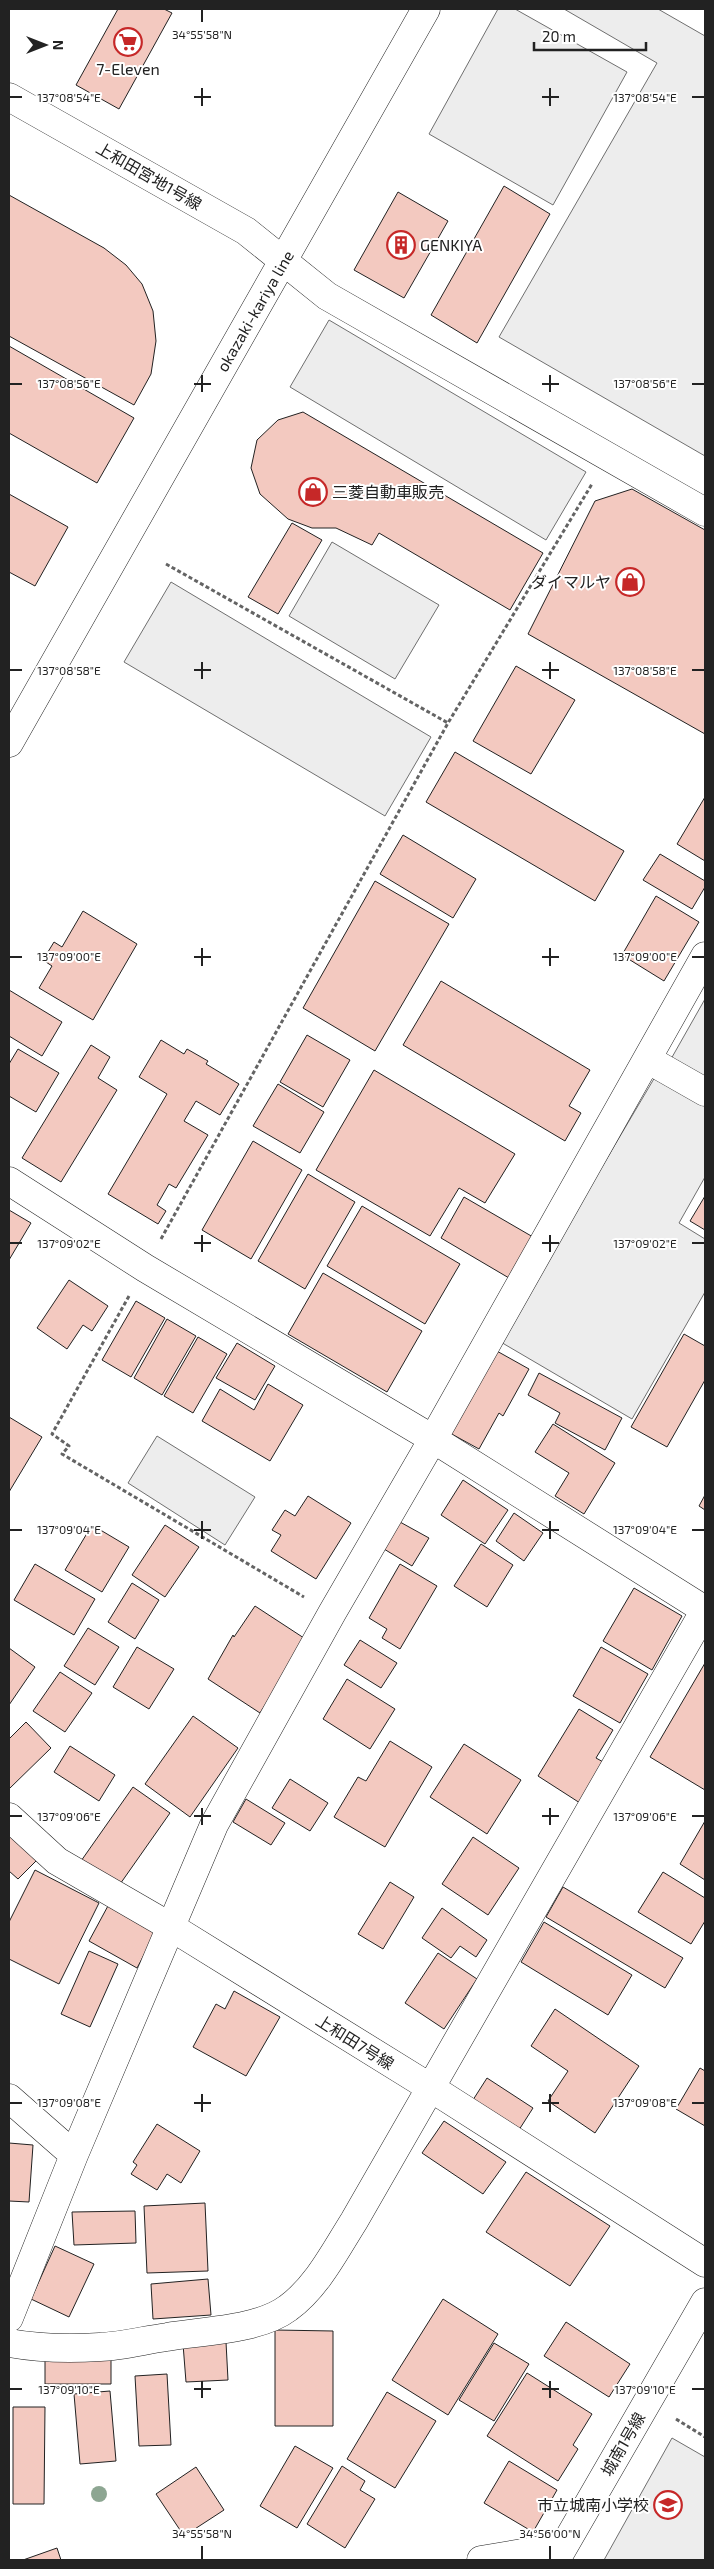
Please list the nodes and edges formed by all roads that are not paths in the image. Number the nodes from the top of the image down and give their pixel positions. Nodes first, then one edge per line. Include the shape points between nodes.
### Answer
1 (426, 9) edge
2 (9, 97) edge
3 (283, 263) junction
4 (705, 512) edge
5 (9, 743) edge
6 (705, 956) edge
7 (646, 1059) junction
8 (705, 1092) edge
9 (9, 1182) edge
10 (433, 1439) junction
11 (705, 1610) edge
12 (9, 1816) edge
13 (171, 1927) junction
14 (430, 2088) junction
15 (9, 2098) edge
16 (74, 2155) junction
17 (705, 2263) edge
18 (705, 2302) edge
19 (9, 2318) edge
20 (9, 2343) edge
21 (560, 2553) edge
22 (481, 2560) edge

1 - 3 street, okazaki-kariya line
2 - 3 street, 上和田宮地1号線 via 246,231
3 - 4 street, 上和田宮地1号線 via 327,296
3 - 5 street, okazaki-kariya line
6 - 7 street
7 - 8 street
7 - 10 street
9 - 10 street via 145,1268
10 - 11 street
10 - 13 street via 214,1825
11 - 14 street
12 - 13 street, 上和田7号線 via 57,1861
13 - 14 street, 上和田7号線
13 - 16 street
14 - 17 street, 上和田7号線
14 - 20 street via 322,2271 287,2309 239,2326 100,2347
15 - 16 street
16 - 19 street
18 - 21 street, 城南1号線
21 - 22 street

